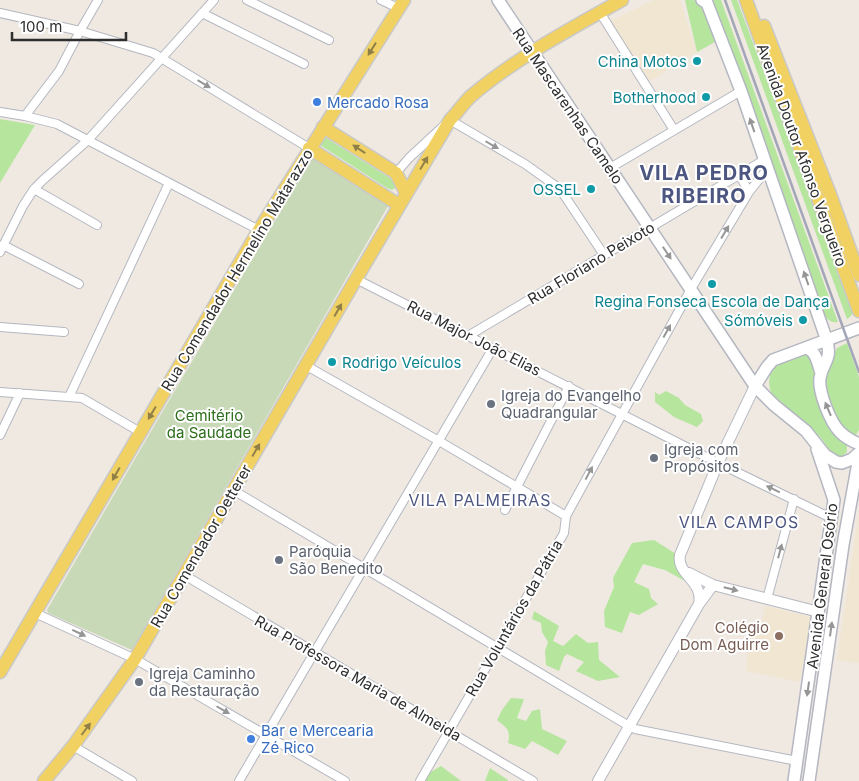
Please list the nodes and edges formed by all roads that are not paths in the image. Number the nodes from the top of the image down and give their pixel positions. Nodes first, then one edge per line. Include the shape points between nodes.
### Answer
1 (98, 0) edge
2 (214, 0) edge
3 (247, 0) edge
4 (381, 0) edge
5 (498, 0) edge
6 (622, 0) edge
7 (746, 0) edge
8 (754, 0) edge
9 (705, 1) edge
10 (401, 4) edge
11 (606, 6) edge
12 (0, 13) edge
13 (202, 13) junction
14 (80, 31) junction
15 (329, 40) dead end
16 (533, 53) junction
17 (162, 58) junction
18 (304, 64) dead end
19 (741, 91) junction
20 (0, 112) edge
21 (25, 116) junction
22 (450, 120) junction
23 (323, 126) junction
24 (674, 130) junction
25 (88, 140) junction
26 (309, 148) junction
27 (766, 164) junction
28 (610, 168) junction
29 (739, 174) junction
30 (397, 175) junction
31 (170, 183) junction
32 (34, 190) junction
33 (748, 192) junction
34 (406, 193) junction
35 (384, 196) junction
36 (399, 205) junction
37 (97, 226) dead end
38 (650, 228) junction
39 (259, 230) junction
40 (2, 249) edge
41 (604, 255) junction
42 (858, 272) edge
43 (356, 278) junction
44 (78, 284) dead end
45 (691, 289) junction
46 (859, 311) edge
47 (0, 327) edge
48 (859, 328) edge
49 (64, 332) dead end
50 (468, 336) junction
51 (827, 341) junction
52 (493, 348) junction
53 (806, 348) junction
54 (305, 365) junction
55 (767, 367) junction
56 (821, 373) junction
57 (569, 386) junction
58 (755, 386) junction
59 (0, 392) edge
60 (20, 393) junction
61 (69, 397) junction
62 (774, 405) junction
63 (622, 413) junction
64 (140, 432) junction
65 (0, 435) edge
66 (439, 441) junction
67 (816, 445) junction
68 (858, 449) edge
69 (718, 463) junction
70 (517, 487) junction
71 (233, 490) junction
72 (794, 499) junction
73 (505, 510) dead end
74 (566, 516) junction
75 (832, 519) junction
76 (843, 545) junction
77 (364, 568) junction
78 (686, 572) junction
79 (184, 575) junction
80 (713, 584) junction
81 (767, 598) junction
82 (699, 604) junction
83 (819, 612) junction
84 (35, 613) junction
85 (497, 647) junction
86 (315, 653) junction
87 (135, 659) junction
88 (0, 672) edge
89 (628, 726) junction
90 (448, 731) junction
91 (266, 735) junction
92 (73, 746) junction
93 (797, 761) junction
94 (44, 781) edge
95 (132, 781) edge
96 (239, 781) edge
97 (345, 781) edge
98 (420, 781) edge
99 (533, 781) edge
100 (598, 781) edge
101 (794, 781) edge
102 (808, 781) edge

1 - 14 street
2 - 13 street
3 - 15 street
4 - 10 street
5 - 16 main road, Rua Mascarenhas Camelo
6 - 11 main road, Rua Comendador Oetterer
7 - 46 main road, Avenida Doutor Afonso Vergueiro
8 - 42 main road, Avenida Doutor Afonso Vergueiro
9 - 19 main road
10 -> 23 main road, Rua Comendador Hermelino Matarazzo
11 - 16 main road, Rua Comendador Oetterer
11 - 24 street
12 - 14 street
13 - 17 street
13 - 18 street
14 - 17 street
14 - 21 street via 60,71
16 - 22 main road, Rua Comendador Oetterer via 502,72 470,98
16 - 28 main road, Rua Mascarenhas Camelo
17 - 25 street
17 -> 26 street
19 - 24 street
27 -> 19 main road
20 - 21 street
21 - 25 street via 57,124
22 - 30 street, Rua Comendador Oetterer via 409,158
34 -> 22 main road, Rua Comendador Oetterer
22 -> 41 street via 525,164 560,189
23 - 26 main road, Rua Comendador Hermelino Matarazzo
30 -> 23 main road
24 - 28 street
25 - 31 street
25 - 32 street
26 - 35 main road
26 - 39 main road, Rua Comendador Hermelino Matarazzo
27 - 29 street, Rua Floriano Peixoto
27 - 33 street, Rua Voluntários da Pátria
51 -> 27 main road
28 - 38 main road, Rua Mascarenhas Camelo
29 - 33 street
29 - 38 street, Rua Floriano Peixoto
30 - 34 main road
30 - 35 main road via 400,189 397,195
31 - 39 street
31 - 61 street
32 - 37 street
32 - 40 street
45 -> 33 street, Rua Voluntários da Pátria
34 - 36 main road, Rua Comendador Oetterer
35 - 36 main road
36 - 43 main road, Rua Comendador Oetterer
38 - 41 street, Rua Floriano Peixoto
38 -> 45 main road, Rua Mascarenhas Camelo
39 -> 64 main road, Rua Comendador Hermelino Matarazzo
40 - 44 street
41 - 50 street, Rua Floriano Peixoto
43 - 50 street, Rua Major João Elias
54 -> 43 main road, Rua Comendador Oetterer
45 - 58 main road, Rua Mascarenhas Camelo
63 -> 45 street, Rua Voluntários da Pátria
47 - 49 street
48 - 51 main road
50 - 52 street, Rua Major João Elias
51 - 53 main road
51 - 56 main road via 828,358
52 - 57 street, Rua Major João Elias
52 - 66 street
53 - 55 main road via 777,358
53 - 56 main road via 814,353
54 - 66 street
71 -> 54 main road, Rua Comendador Oetterer
55 - 58 main road
55 - 62 main road via 766,384
68 -> 56 main road via 840,432 830,415 820,391
57 - 63 street, Rua Major João Elias
57 - 70 street
58 - 62 main road, Rua Mascarenhas Camelo
58 - 69 street
59 - 60 street
60 - 61 street
60 - 65 street
61 - 64 street via 82,398
62 - 67 main road, Rua Mascarenhas Camelo via 806,431
63 - 69 street, Rua Major João Elias
74 -> 63 street, Rua Voluntários da Pátria
64 -> 84 main road, Rua Comendador Hermelino Matarazzo
66 - 70 street
66 - 77 street
67 - 68 main road via 825,456 836,462 846,462
67 - 75 main road, Avenida General Osório via 834,500
68 - 76 main road, Avenida General Osório
72 -> 69 street, Rua Major João Elias
69 - 78 street via 679,561
70 - 73 street
70 - 74 street
71 - 77 street
71 - 79 main road, Rua Comendador Oetterer
72 - 75 street, Rua Major João Elias
81 -> 72 street
74 - 85 street, Rua Voluntários da Pátria via 564,533
75 - 76 main road via 838,526
75 - 83 main road, Avenida General Osório
102 -> 76 main road, Avenida General Osório
77 - 85 street
77 - 86 street
78 - 80 street
78 - 82 street via 699,593
79 - 86 street, Rua Professora Maria de Almeida
79 - 87 main road, Rua Comendador Oetterer
80 -> 81 street
80 - 82 street
81 - 83 street
82 - 89 street
83 -> 93 main road, Avenida General Osório
84 -> 87 street
84 - 88 main road, Rua Comendador Hermelino Matarazzo
85 - 89 street
85 - 90 street, Rua Voluntários da Pátria
86 - 90 street, Rua Professora Maria de Almeida
86 - 91 street
87 -> 91 street
92 -> 87 main road, Rua Comendador Oetterer
89 - 93 street
89 - 100 street
90 - 98 street, Rua Voluntários da Pátria
90 - 99 street, Rua Professora Maria de Almeida
91 - 96 street
91 - 97 street
92 - 94 main road, Rua Comendador Oetterer
92 - 95 street
93 - 101 main road, Avenida General Osório

